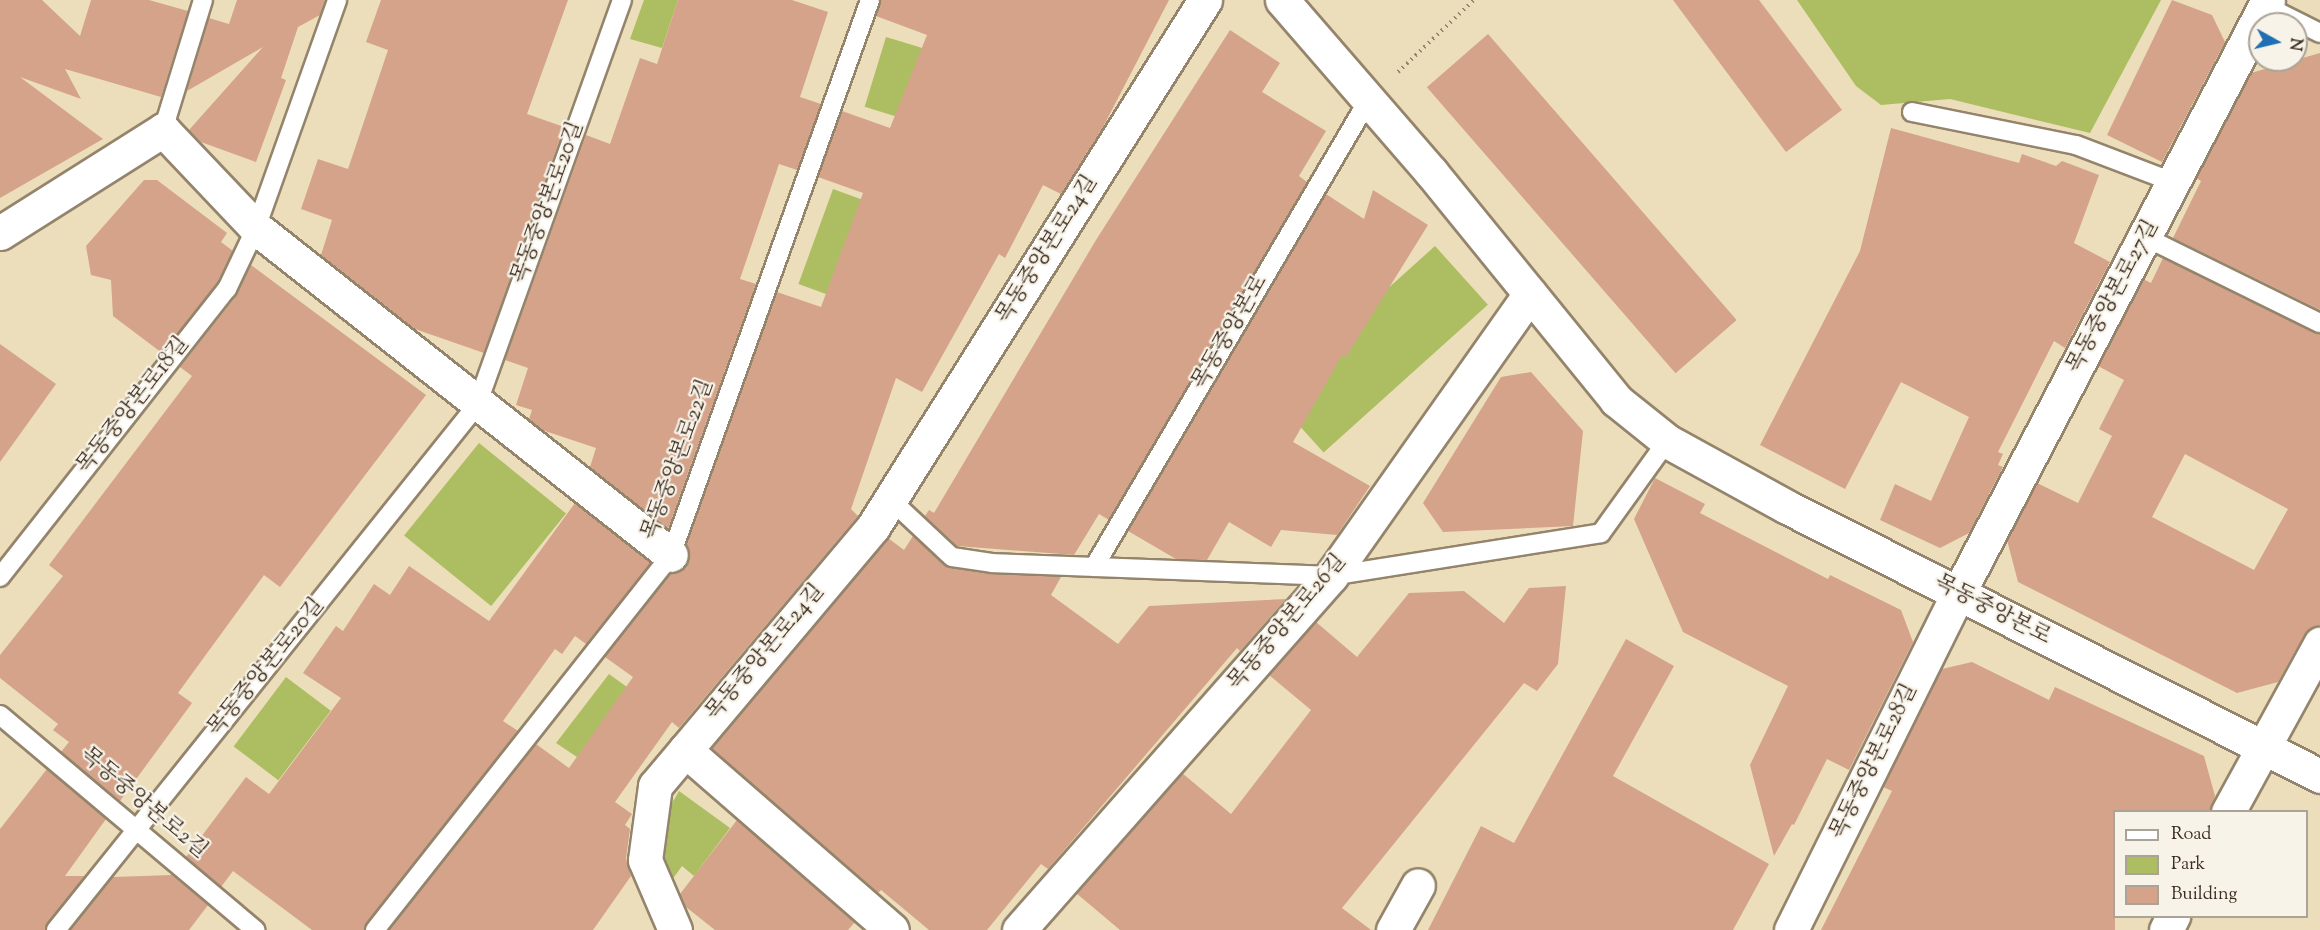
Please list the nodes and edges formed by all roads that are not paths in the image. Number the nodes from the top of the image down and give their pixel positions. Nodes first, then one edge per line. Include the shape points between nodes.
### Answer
1 (203, 0) edge
2 (337, 0) edge
3 (622, 0) edge
4 (870, 0) edge
5 (1205, 0) edge
6 (1282, 0) edge
7 (2262, 2) edge
8 (2320, 33) edge
9 (1369, 99) junction
10 (1912, 112) dead end
11 (163, 130) junction
12 (2173, 182) junction
13 (256, 228) junction
14 (0, 233) edge
15 (2145, 237) junction
16 (1530, 294) junction
17 (2320, 323) edge
18 (477, 405) junction
19 (1667, 441) junction
20 (891, 500) junction
21 (671, 555) junction
22 (1094, 567) junction
23 (1331, 576) junction
24 (0, 577) edge
25 (1958, 594) junction
26 (2320, 644) edge
27 (0, 715) edge
28 (2262, 747) junction
29 (685, 750) junction
30 (2320, 776) edge
31 (2229, 810) edge
32 (136, 830) junction
33 (1418, 885) dead end
34 (56, 930) edge
35 (255, 930) edge
36 (375, 930) edge
37 (675, 930) edge
38 (892, 930) edge
39 (1019, 930) edge
40 (1393, 930) edge
41 (1791, 930) edge

1 - 11 lane
2 - 13 lane, 목동중앙본로18길
3 - 18 lane, 목동중앙본로20길
4 - 21 lane, 목동중앙본로22길
5 - 20 street, 목동중앙본로24길
6 - 9 street, 목동중앙본로
7 - 8 lane
7 - 12 street, 목동중앙본로27길
9 - 16 street, 목동중앙본로
9 - 22 lane, 목동중앙본로
10 - 12 lane via 2076,145
11 - 13 street
11 - 14 street
12 - 15 street, 목동중앙본로27길
13 - 18 street
13 - 24 lane, 목동중앙본로18길 via 227,289
15 - 17 lane
15 - 25 street, 목동중앙본로27길
16 - 19 street, 목동중앙본로 via 1616,400
16 - 23 street, 목동중앙본로26길
18 - 21 street
18 - 32 lane, 목동중앙본로20길
19 - 23 lane via 1600,534
19 - 25 street, 목동중앙본로
20 - 22 lane via 952,557
20 - 29 street, 목동중앙본로24길
21 - 36 lane, 목동중앙본로22길
22 - 23 lane
23 - 39 street, 목동중앙본로26길
25 - 28 street, 목동중앙본로
25 - 41 street, 목동중앙본로28길
26 - 28 street
27 - 32 lane, 목동중앙본로2길
28 - 30 street, 목동중앙본로
28 - 31 street
29 - 37 street, 목동중앙본로24길 via 655,786 645,860
29 - 38 street
32 - 34 lane, 목동중앙본로20길
32 - 35 lane, 목동중앙본로2길
33 - 40 street

